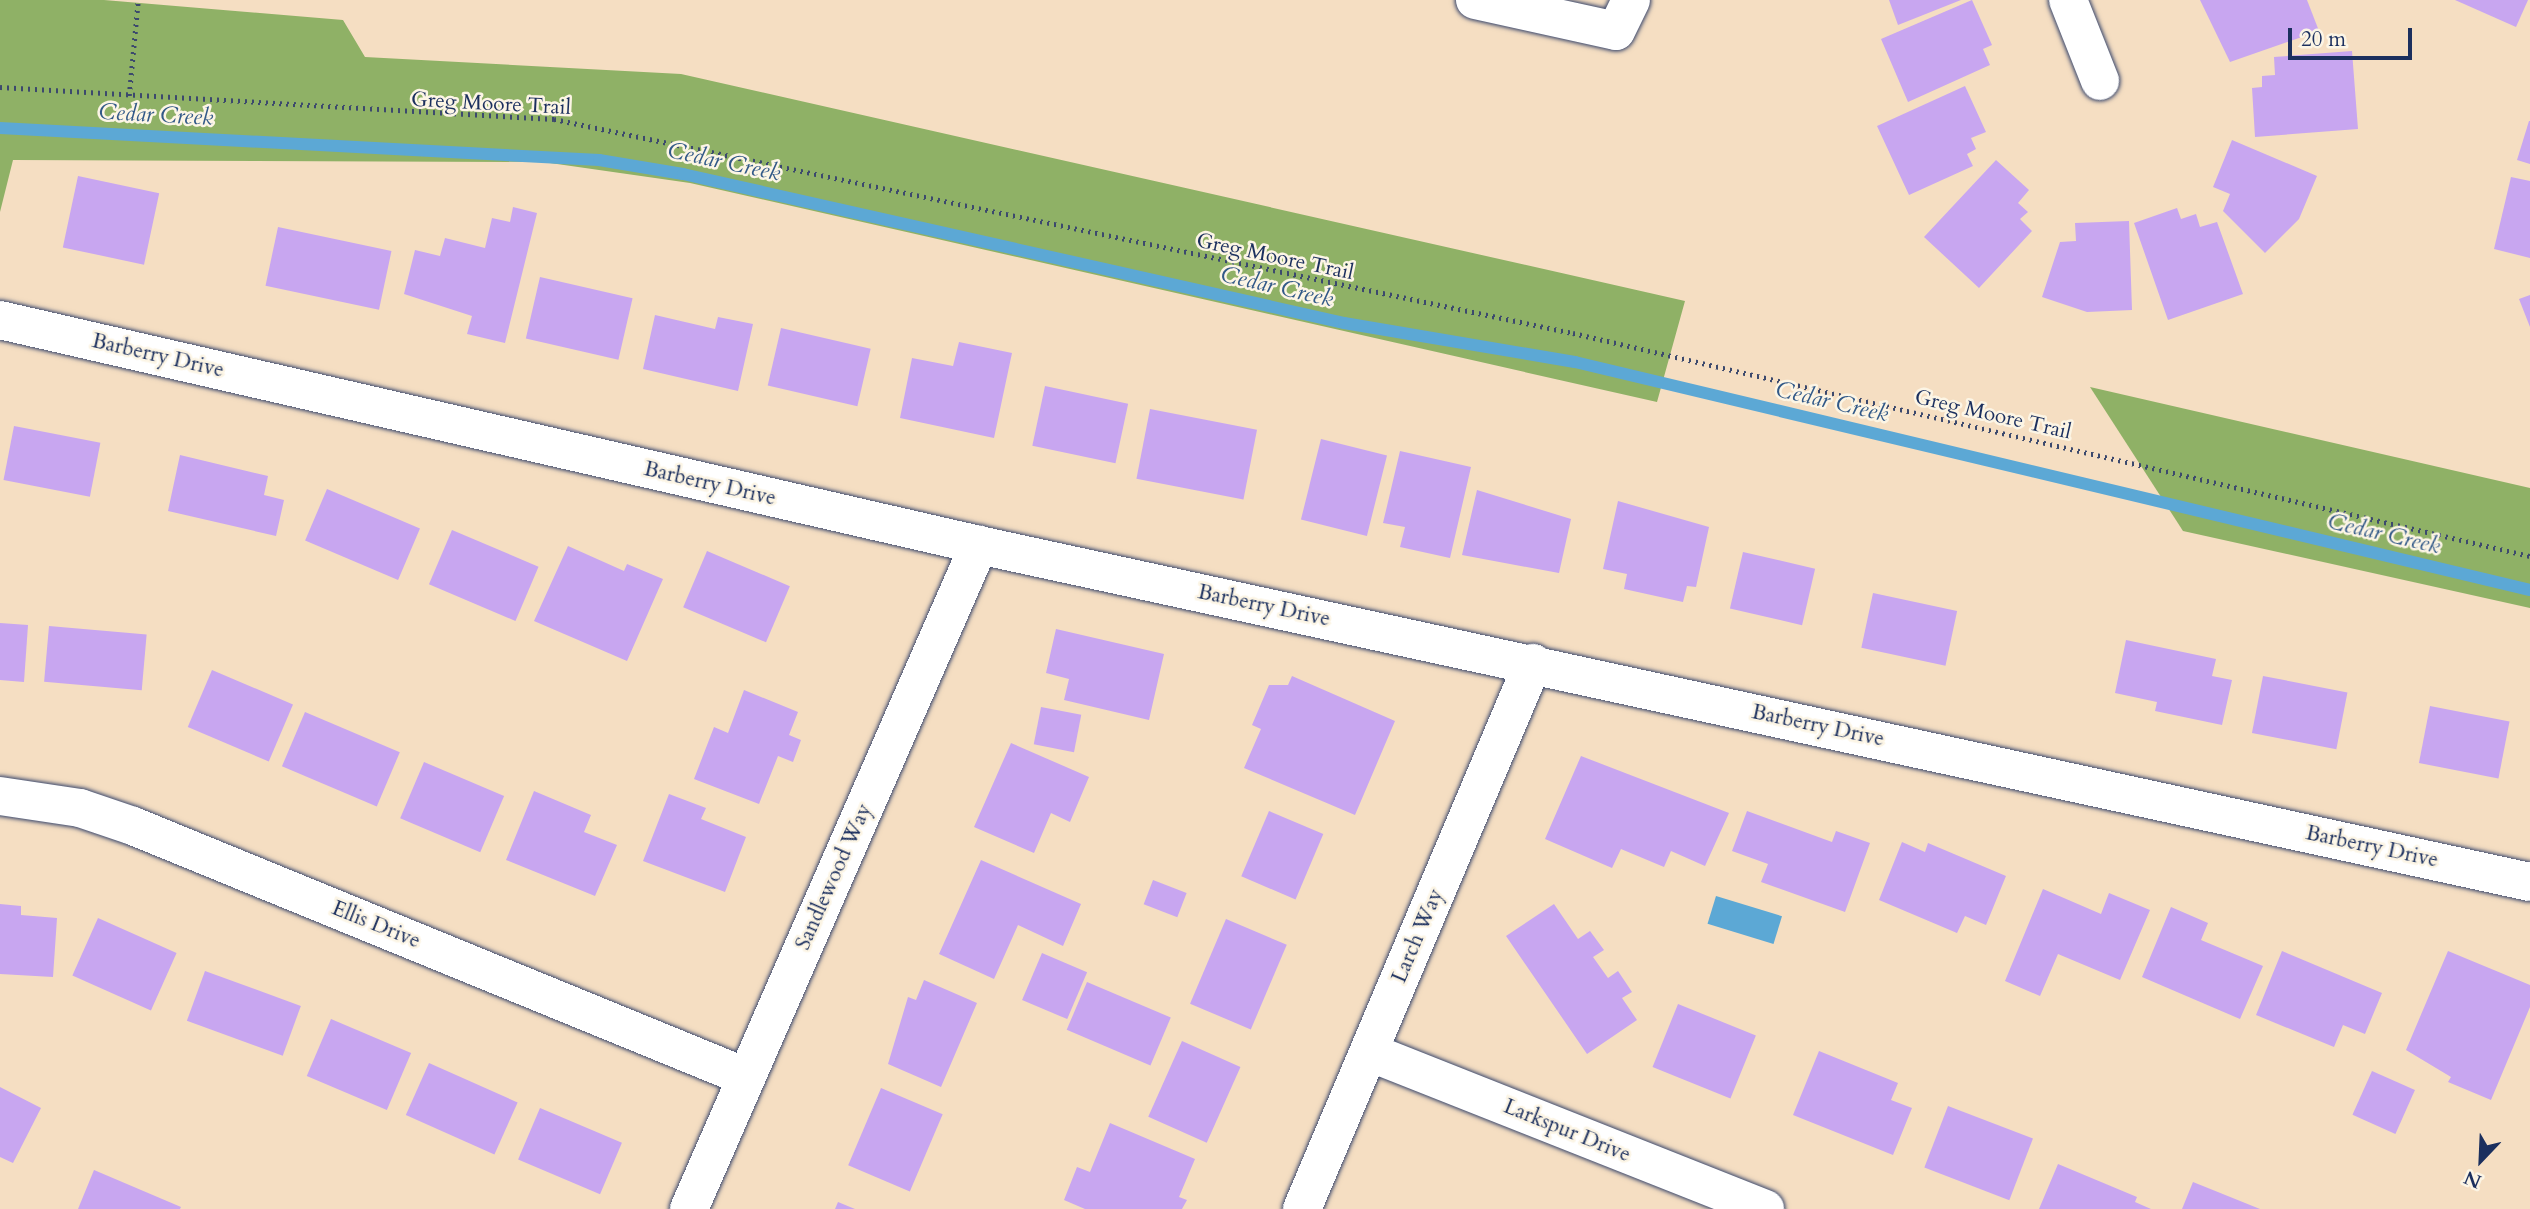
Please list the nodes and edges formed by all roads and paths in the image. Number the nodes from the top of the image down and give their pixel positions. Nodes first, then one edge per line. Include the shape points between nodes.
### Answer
1 (138, 0) edge
2 (1475, 0) edge
3 (1631, 0) edge
4 (2068, 0) edge
5 (2100, 81) dead end
6 (0, 87) edge
7 (128, 96) junction
8 (0, 320) edge
9 (979, 545) junction
10 (2530, 556) edge
11 (1533, 663) junction
12 (0, 796) edge
13 (2530, 881) edge
14 (1370, 1052) junction
15 (746, 1077) junction
16 (689, 1209) edge
17 (1302, 1209) edge
18 (1765, 1209) edge

1 - 7 path
2 - 3 street via 1616,32
4 - 5 street
6 - 7 path, Greg Moore Trail
7 - 10 path, Greg Moore Trail via 554,119 676,142 1573,333
8 - 9 street, Barberry Drive
9 - 11 street, Barberry Drive
9 - 15 street, Sandlewood Way
11 - 13 street, Barberry Drive
11 - 14 street, Larch Way
12 - 15 street, Ellis Drive via 80,808 134,826
14 - 17 street, Larch Way
14 - 18 street, Larkspur Drive
15 - 16 street, Sandlewood Way

